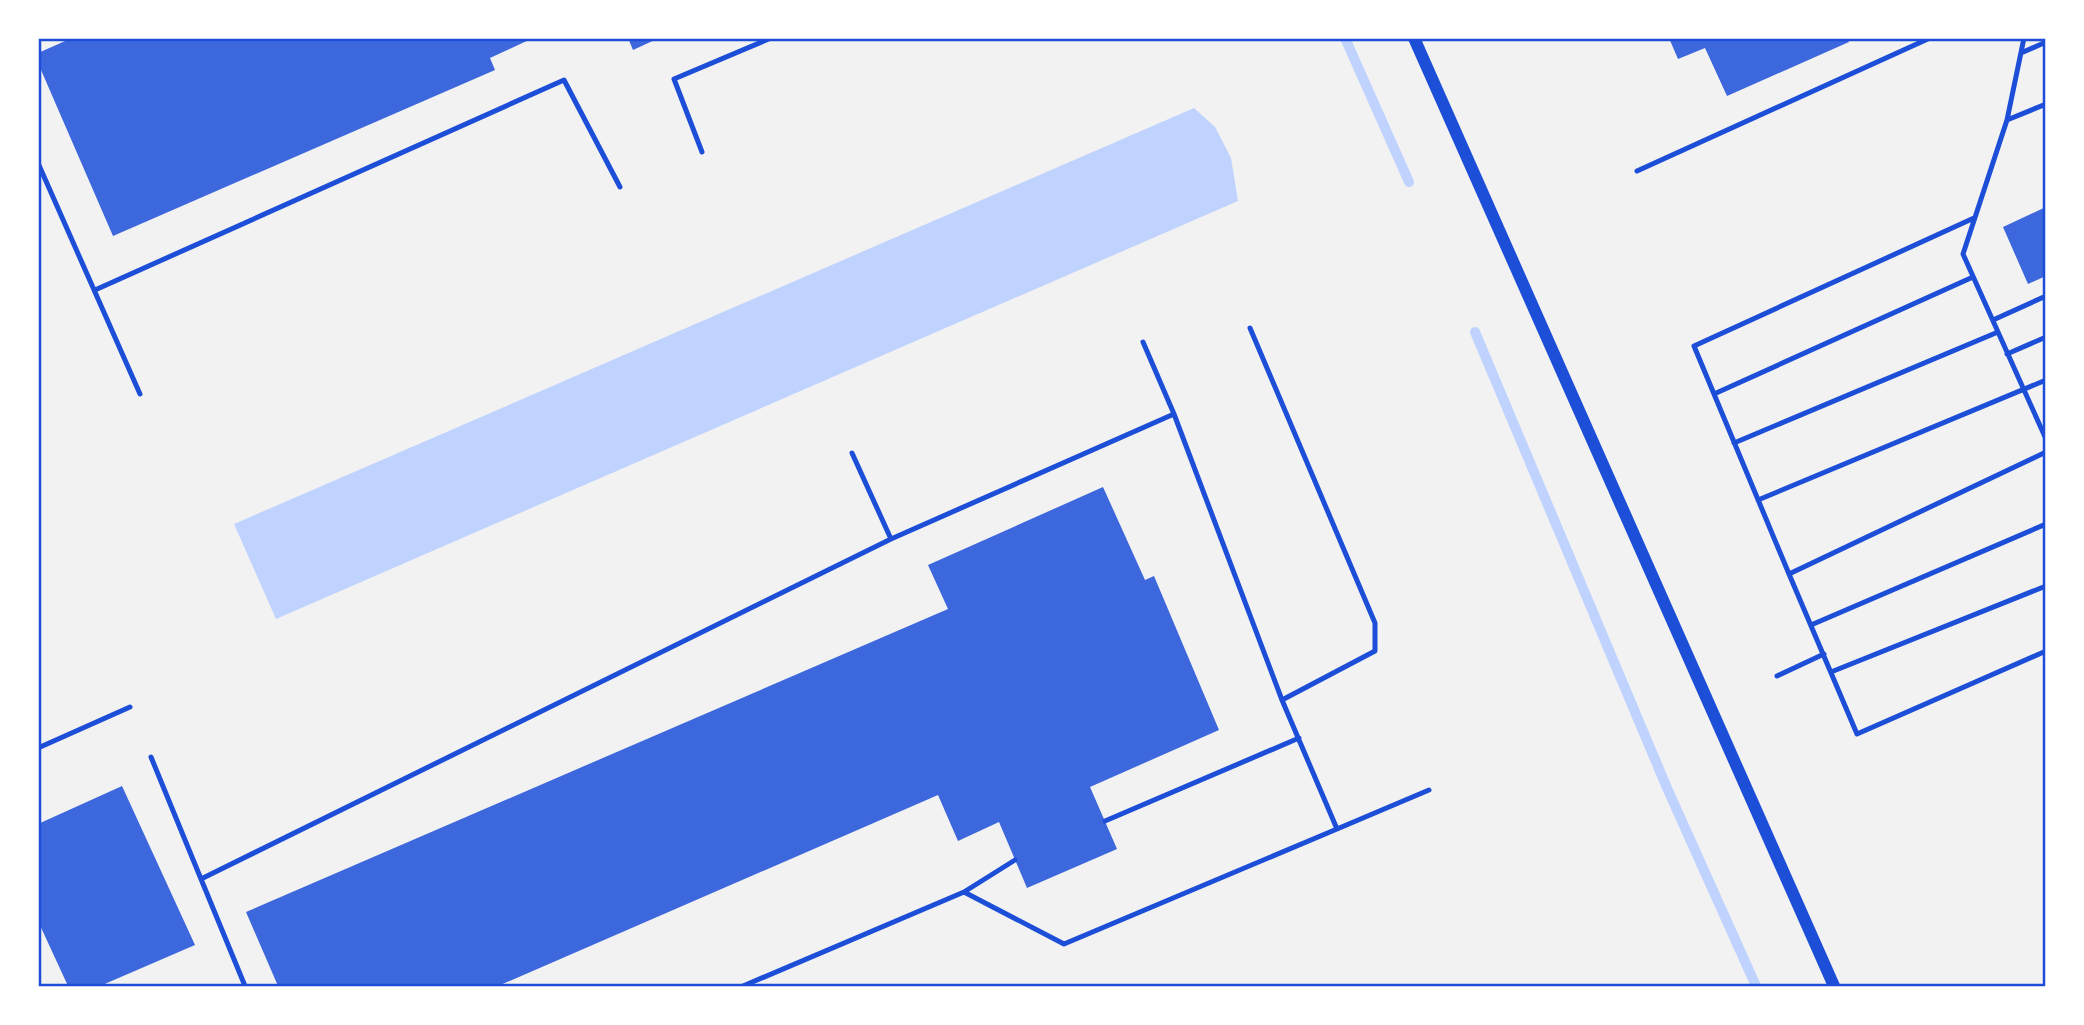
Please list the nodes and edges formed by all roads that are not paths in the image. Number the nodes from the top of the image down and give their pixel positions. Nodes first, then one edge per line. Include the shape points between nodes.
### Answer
1 (771, 38) edge
2 (1414, 38) edge
3 (1930, 38) edge
4 (2024, 38) edge
5 (2046, 42) edge
6 (2021, 53) junction
7 (2046, 104) edge
8 (2007, 120) junction
9 (702, 152) dead end
10 (38, 163) edge
11 (1637, 171) dead end
12 (620, 187) dead end
13 (1974, 218) junction
14 (1973, 277) junction
15 (95, 290) junction
16 (2046, 296) edge
17 (1993, 320) junction
18 (1250, 328) dead end
19 (1998, 332) junction
20 (2046, 337) edge
21 (1143, 342) dead end
22 (2007, 354) junction
23 (2046, 380) edge
24 (2023, 390) junction
25 (140, 394) dead end
26 (1714, 394) junction
27 (1174, 414) junction
28 (2046, 439) edge
29 (1734, 443) junction
30 (2046, 452) edge
31 (852, 453) dead end
32 (1759, 500) junction
33 (2046, 524) edge
34 (891, 539) junction
35 (1789, 574) junction
36 (2046, 586) edge
37 (1811, 625) junction
38 (2046, 651) edge
39 (1824, 654) junction
40 (1831, 672) junction
41 (1777, 676) dead end
42 (1282, 701) junction
43 (130, 707) dead end
44 (1299, 738) junction
45 (38, 748) edge
46 (151, 757) dead end
47 (1429, 790) dead end
48 (1105, 821) dead end
49 (1337, 829) junction
50 (1015, 860) dead end
51 (201, 879) junction
52 (964, 892) junction
53 (245, 986) edge
54 (743, 986) edge
55 (1834, 986) edge

1 - 9 lane via 674,79
2 - 55 street
3 - 11 lane
4 - 6 lane
5 - 6 lane
6 - 8 lane
7 - 8 lane
8 - 13 lane
10 - 15 lane
12 - 15 lane via 564,80
13 - 14 lane via 1963,254
13 - 26 lane via 1694,346
14 - 17 lane
14 - 26 lane
15 - 25 lane
16 - 17 lane
17 - 19 lane
18 - 42 lane via 1375,623 1375,651
19 - 22 lane
19 - 29 lane
20 - 22 lane
21 - 27 lane
22 - 24 lane
23 - 24 lane
24 - 28 lane
24 - 32 lane
26 - 29 lane
27 - 34 lane
27 - 42 lane
29 - 32 lane
30 - 35 lane
31 - 34 lane
32 - 35 lane
33 - 37 lane
34 - 51 lane
35 - 37 lane
36 - 40 lane
37 - 39 lane
38 - 40 lane via 1857,734
39 - 40 lane
39 - 41 lane
42 - 44 lane
43 - 45 lane
44 - 48 lane
44 - 49 lane
46 - 51 lane
47 - 49 lane
49 - 52 lane via 1064,944
50 - 52 lane
51 - 53 lane
52 - 54 lane

